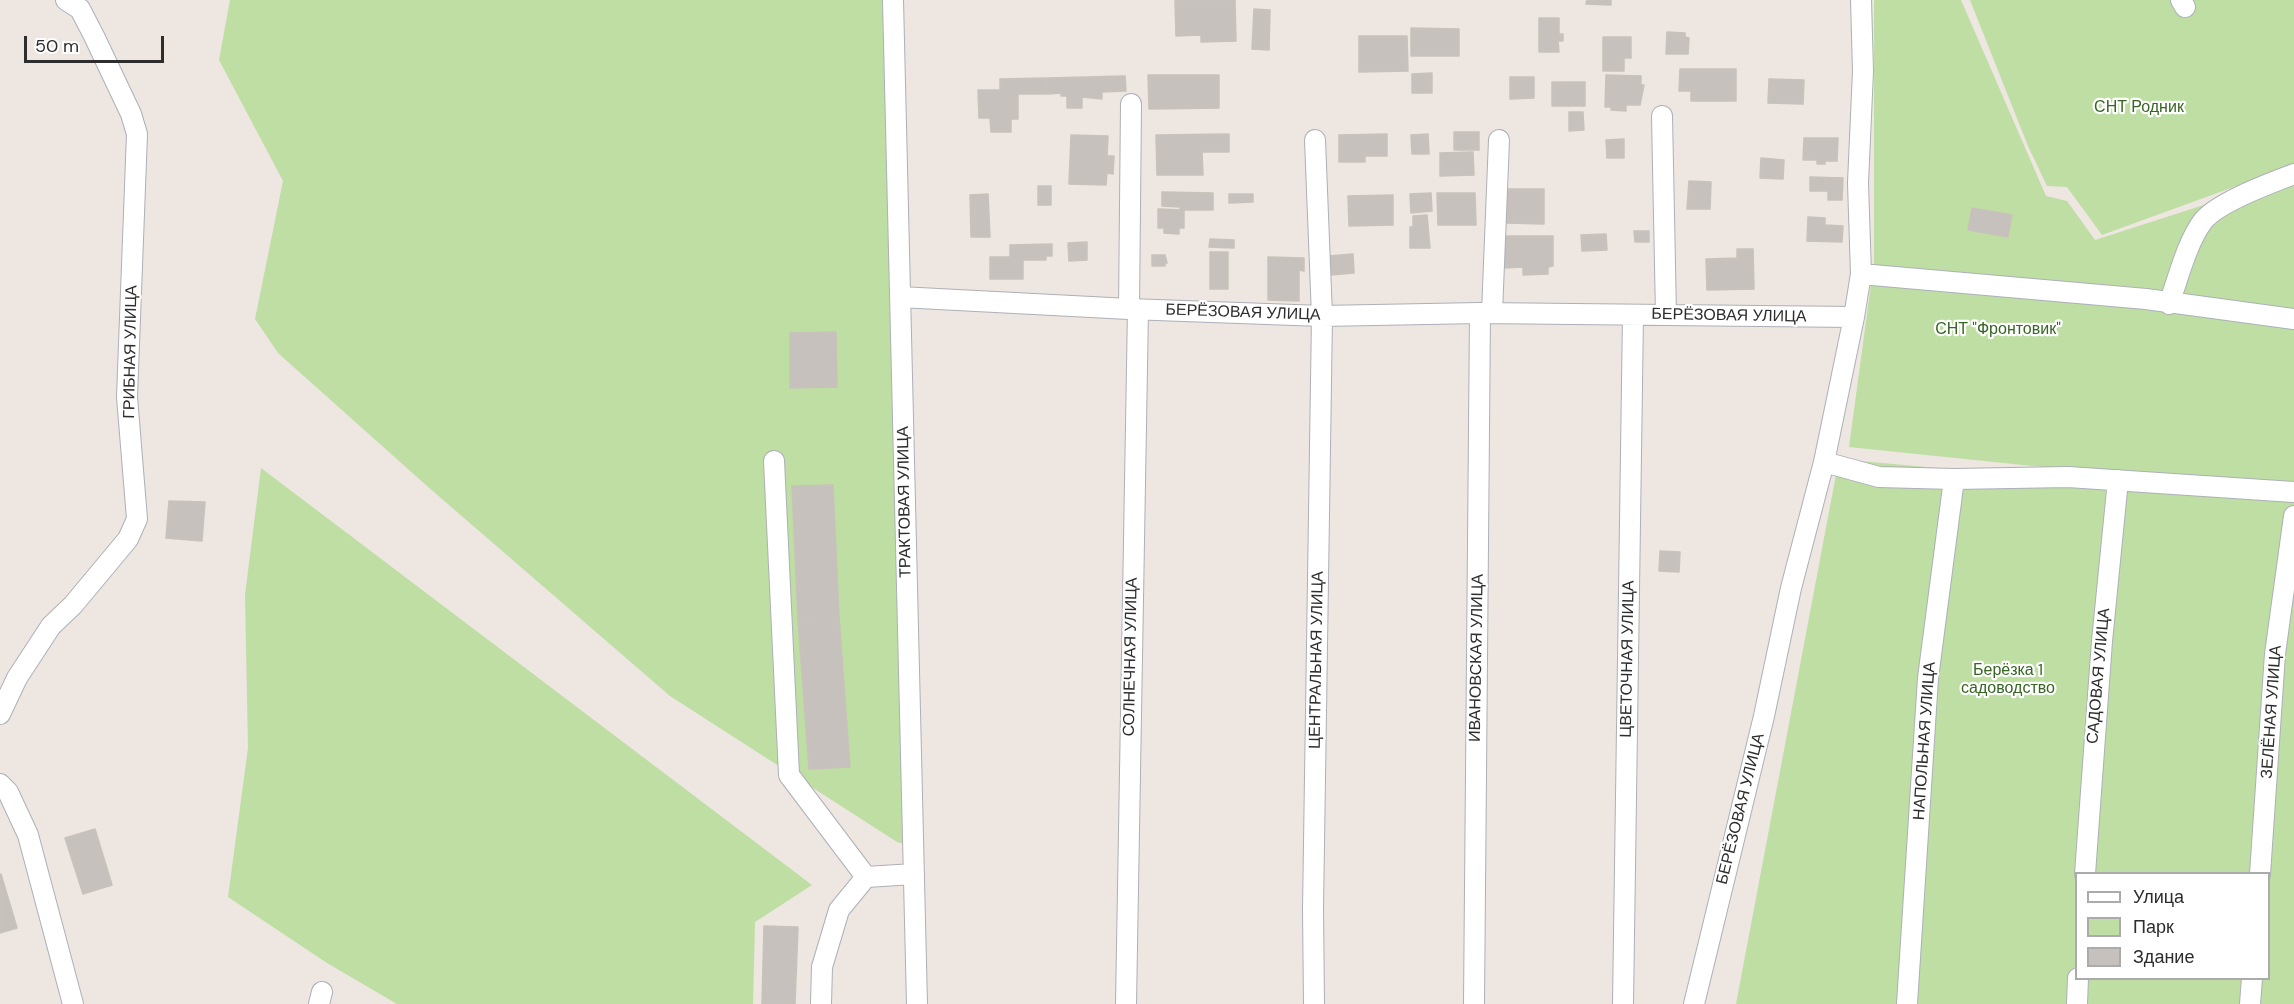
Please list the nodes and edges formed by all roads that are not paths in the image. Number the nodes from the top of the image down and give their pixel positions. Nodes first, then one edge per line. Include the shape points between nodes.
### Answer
1 (66, 0) edge
2 (893, 0) edge
3 (1861, 0) edge
4 (1131, 104) dead end
5 (1662, 116) dead end
6 (1315, 140) dead end
7 (1498, 140) dead end
8 (2294, 174) edge
9 (1861, 274) junction
10 (900, 297) junction
11 (2169, 304) junction
12 (1133, 309) junction
13 (1486, 313) junction
14 (1633, 315) junction
15 (1666, 315) junction
16 (1322, 316) junction
17 (1854, 317) junction
18 (2294, 319) edge
19 (774, 461) dead end
20 (1824, 462) junction
21 (1954, 479) junction
22 (2118, 480) junction
23 (2294, 492) edge
24 (2294, 516) edge
25 (0, 714) edge
26 (0, 784) edge
27 (2085, 872) edge
28 (2260, 872) edge
29 (914, 874) junction
30 (866, 877) junction
31 (2078, 980) edge
32 (2252, 980) edge
33 (73, 1004) edge
34 (821, 1004) edge
35 (917, 1004) edge
36 (1126, 1004) edge
37 (1314, 1004) edge
38 (1474, 1004) edge
39 (1623, 1004) edge
40 (1694, 1004) edge
41 (1907, 1004) edge
42 (2077, 1004) edge
43 (2250, 1004) edge

1 - 25 street, ГРИБНАЯ УЛИЦА via 80,9 137,134 127,397 137,519 128,539 51,626 17,678
2 - 10 street, ТРАКТОВАЯ УЛИЦА
3 - 9 street
4 - 12 street, СОЛНЕЧНАЯ УЛИЦА
5 - 15 street
6 - 16 street, ЦЕНТРАЛЬНАЯ УЛИЦА
7 - 13 street, ИВАНОВСКАЯ УЛИЦА
8 - 11 street via 2243,195 2205,219 2196,231
9 - 11 street
9 - 17 street
10 - 12 street, БЕРЁЗОВАЯ УЛИЦА
10 - 29 street, ТРАКТОВАЯ УЛИЦА
11 - 18 street
12 - 16 street, БЕРЁЗОВАЯ УЛИЦА
12 - 36 street, СОЛНЕЧНАЯ УЛИЦА
13 - 14 street, БЕРЁЗОВАЯ УЛИЦА
13 - 16 street, БЕРЁЗОВАЯ УЛИЦА
13 - 38 street, ИВАНОВСКАЯ УЛИЦА
14 - 15 street, БЕРЁЗОВАЯ УЛИЦА
14 - 39 street, ЦВЕТОЧНАЯ УЛИЦА
15 - 17 street, БЕРЁЗОВАЯ УЛИЦА
16 - 37 street, ЦЕНТРАЛЬНАЯ УЛИЦА
17 - 20 street, БЕРЁЗОВАЯ УЛИЦА
19 - 30 street via 789,776
20 - 21 street via 1879,477
20 - 40 street, БЕРЁЗОВАЯ УЛИЦА
21 - 22 street
21 - 41 street, НАПОЛЬНАЯ УЛИЦА via 1928,678
22 - 23 street
22 - 27 street, САДОВАЯ УЛИЦА
24 - 28 street, ЗЕЛЁНАЯ УЛИЦА via 2276,654
26 - 33 street via 8,792 28,835
29 - 30 street
29 - 35 street, ТРАКТОВАЯ УЛИЦА
30 - 34 street via 839,910 822,967
31 - 42 street
32 - 43 street

